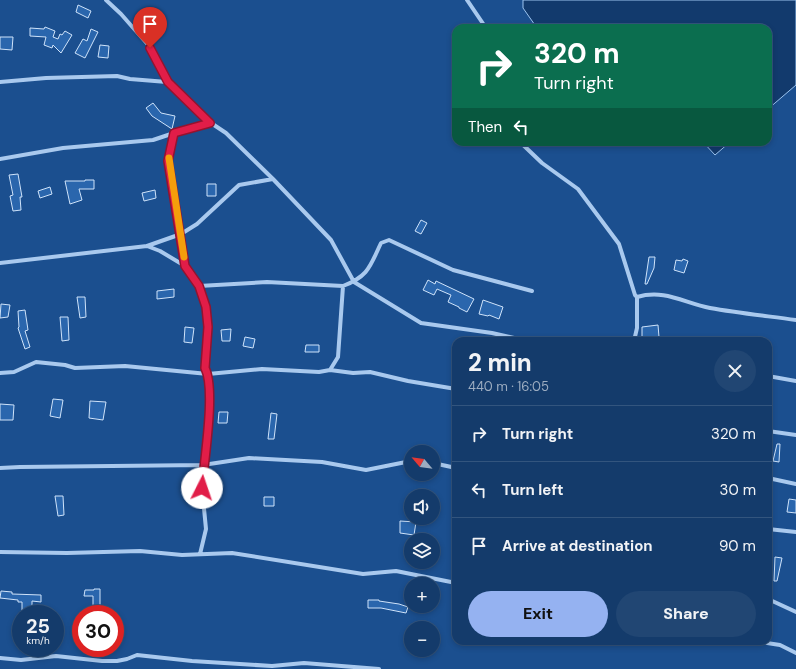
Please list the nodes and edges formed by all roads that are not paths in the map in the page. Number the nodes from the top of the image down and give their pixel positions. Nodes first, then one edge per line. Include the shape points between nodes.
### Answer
1 (106, 0) edge
2 (467, 0) edge
3 (483, 24) edge
4 (0, 82) edge
5 (168, 82) junction
6 (210, 123) junction
7 (174, 133) junction
8 (524, 146) edge
9 (0, 160) edge
10 (273, 180) junction
11 (181, 234) junction
12 (147, 246) junction
13 (0, 264) edge
14 (185, 266) junction
15 (354, 282) junction
16 (199, 286) junction
17 (344, 286) junction
18 (532, 291) dead end
19 (637, 297) junction
20 (796, 320) edge
21 (510, 337) edge
22 (635, 337) edge
23 (330, 370) junction
24 (0, 373) edge
25 (208, 374) junction
26 (772, 377) edge
27 (796, 381) edge
28 (452, 388) edge
29 (772, 432) edge
30 (796, 435) edge
31 (404, 462) edge
32 (203, 464) junction
33 (440, 464) edge
34 (452, 467) edge
35 (0, 468) edge
36 (772, 479) edge
37 (796, 484) edge
38 (772, 529) edge
39 (796, 532) edge
40 (0, 552) edge
41 (200, 554) junction
42 (452, 582) edge
43 (772, 601) edge
44 (796, 612) edge
45 (772, 644) edge
46 (796, 653) edge
47 (0, 658) edge
48 (379, 669) edge

1 - 5 street via 150,48
2 - 3 street
4 - 5 street via 116,76
5 - 6 street
6 - 7 street
6 - 10 street via 226,133
7 - 9 street via 153,140 63,148
7 - 11 street via 168,161
8 - 19 street via 578,190 619,244
10 - 11 street via 239,185 197,224
10 - 15 street via 330,240
11 - 12 street
11 - 14 street
12 - 13 street
12 - 14 street
14 - 16 street
15 - 17 street
15 - 18 street via 366,272 381,242 389,240 453,270
15 - 21 street via 421,323
16 - 17 street via 267,282
16 - 25 street via 206,307 208,327 205,368
17 - 23 street via 338,356
19 - 20 street via 648,294 669,296 706,308
19 - 22 street
23 - 25 street via 319,372 262,369
23 - 28 street via 370,372
24 - 25 street via 14,372 36,362 75,368 125,366
25 - 32 street via 209,411
26 - 27 street
29 - 30 street
31 - 32 street via 366,470 322,462 249,458
32 - 35 street
32 - 41 street via 202,488 206,529
33 - 34 street
36 - 37 street
38 - 39 street
40 - 41 street via 140,551
41 - 42 street via 232,553 363,574 396,571
43 - 44 street
45 - 46 street
47 - 48 street via 21,660 56,656 117,661 137,655 192,662 272,666 304,663

